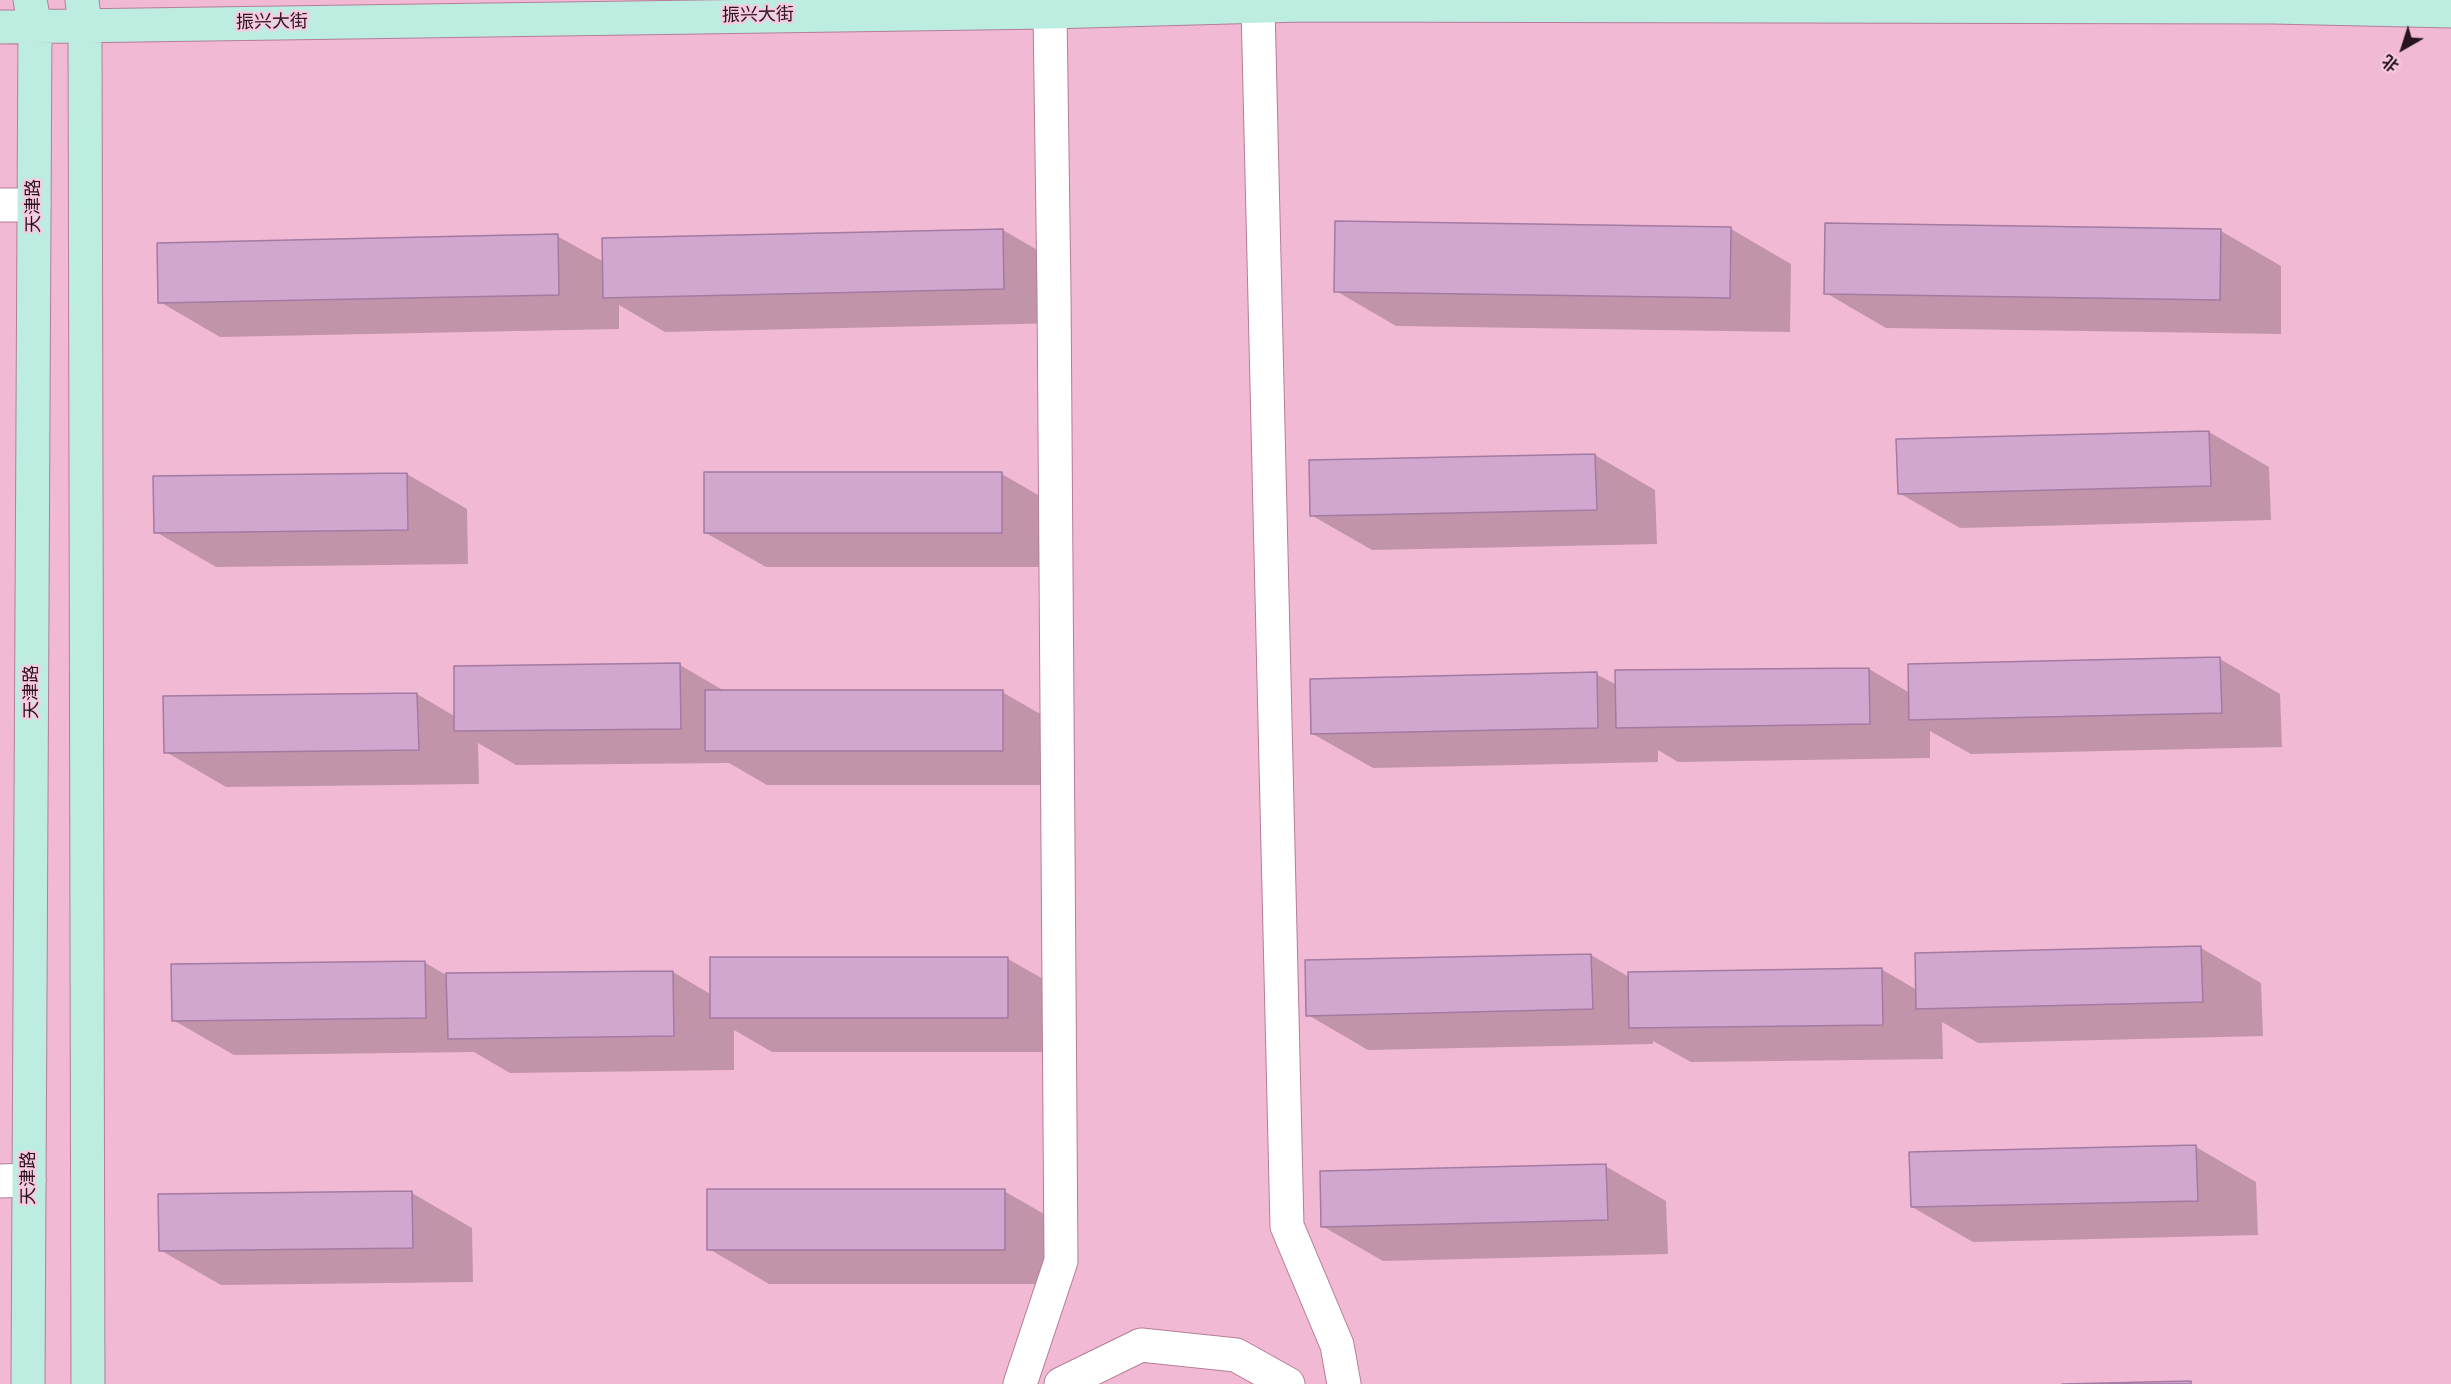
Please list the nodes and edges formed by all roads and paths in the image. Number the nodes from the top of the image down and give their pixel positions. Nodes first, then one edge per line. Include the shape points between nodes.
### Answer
1 (1258, 6) junction
2 (2451, 11) edge
3 (1050, 12) junction
4 (33, 13) edge
5 (83, 13) edge
6 (0, 27) edge
7 (0, 205) edge
8 (34, 205) junction
9 (15, 1180) edge
10 (28, 1384) edge
11 (88, 1384) edge
12 (1020, 1384) edge
13 (1061, 1384) edge
14 (1288, 1384) edge
15 (1344, 1384) edge

1 - 2 street, 振兴大街 via 2272,7
1 - 3 street, 振兴大街
1 - 15 street via 1287,1226 1337,1345
3 - 5 street, 振兴大街
3 - 12 street via 1061,1261
4 - 5 street, 振兴大街
4 - 6 street, 振兴大街
4 - 8 street, 天津路
5 - 11 street
7 - 8 street
8 - 9 street, 天津路
9 - 10 street, 天津路
13 - 14 street via 1141,1344 1236,1355

